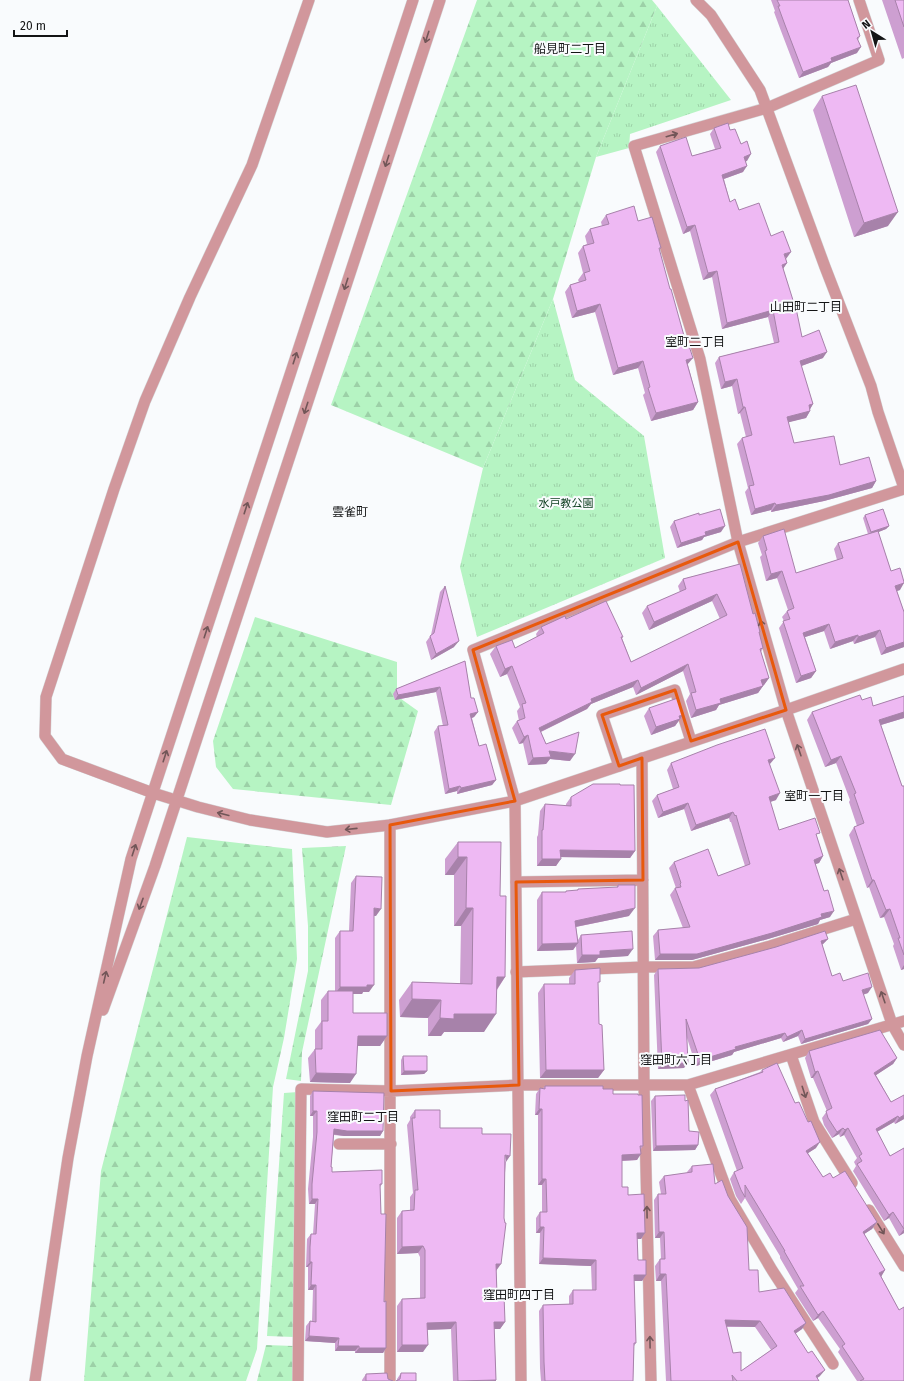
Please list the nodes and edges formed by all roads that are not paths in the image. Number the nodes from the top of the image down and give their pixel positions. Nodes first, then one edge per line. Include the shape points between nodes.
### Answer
1 (309, 0) edge
2 (412, 0) edge
3 (440, 0) edge
4 (696, 0) edge
5 (859, 0) edge
6 (767, 108) junction
7 (904, 489) edge
8 (738, 542) junction
9 (904, 669) edge
10 (786, 710) junction
11 (691, 741) junction
12 (642, 758) junction
13 (619, 766) junction
14 (153, 793) junction
15 (176, 800) junction
16 (515, 801) junction
17 (390, 825) junction
18 (644, 880) junction
19 (516, 882) junction
20 (856, 919) junction
21 (643, 967) junction
22 (516, 972) junction
23 (904, 1021) edge
24 (892, 1024) junction
25 (904, 1045) edge
26 (791, 1055) junction
27 (87, 1056) junction
28 (519, 1085) junction
29 (644, 1086) junction
30 (688, 1086) junction
31 (391, 1090) junction
32 (339, 1144) dead end
33 (391, 1144) junction
34 (904, 1266) edge
35 (834, 1364) dead end
36 (35, 1381) edge
37 (298, 1381) edge
38 (390, 1381) edge
39 (521, 1381) edge
40 (651, 1381) edge

1 - 14 street via 252,165 145,401 46,697 45,736 62,759
14 -> 2 street
3 -> 15 street
4 - 6 street via 716,22 760,90
5 - 6 street via 879,60
6 - 7 street via 871,386
8 -> 6 street via 700,359 634,146
7 - 8 street
10 -> 8 street
8 - 16 street via 473,650
9 - 10 street
10 - 11 street
20 -> 10 street
11 - 12 street
11 - 13 street via 674,690 602,715
12 - 13 street
12 - 18 street
13 - 16 street
14 - 15 street
27 -> 14 street via 131,859
17 -> 15 street via 327,832 250,820
15 -> 27 street
16 - 17 street
16 - 19 street
17 - 31 street
18 - 19 street
18 - 21 street
19 - 22 street
20 - 21 street via 704,965
24 -> 20 street
21 - 22 street
21 - 29 street
22 - 28 street
23 - 24 street
24 - 25 street
24 - 26 street
26 - 30 street
26 -> 34 street via 814,1122
27 - 36 street via 68,1158
28 - 29 street
28 - 31 street
28 - 39 street
29 - 30 street
40 -> 29 street
30 - 35 street via 730,1199 772,1270
31 - 33 street
31 - 37 street via 301,1089
32 - 33 street
33 - 38 street

